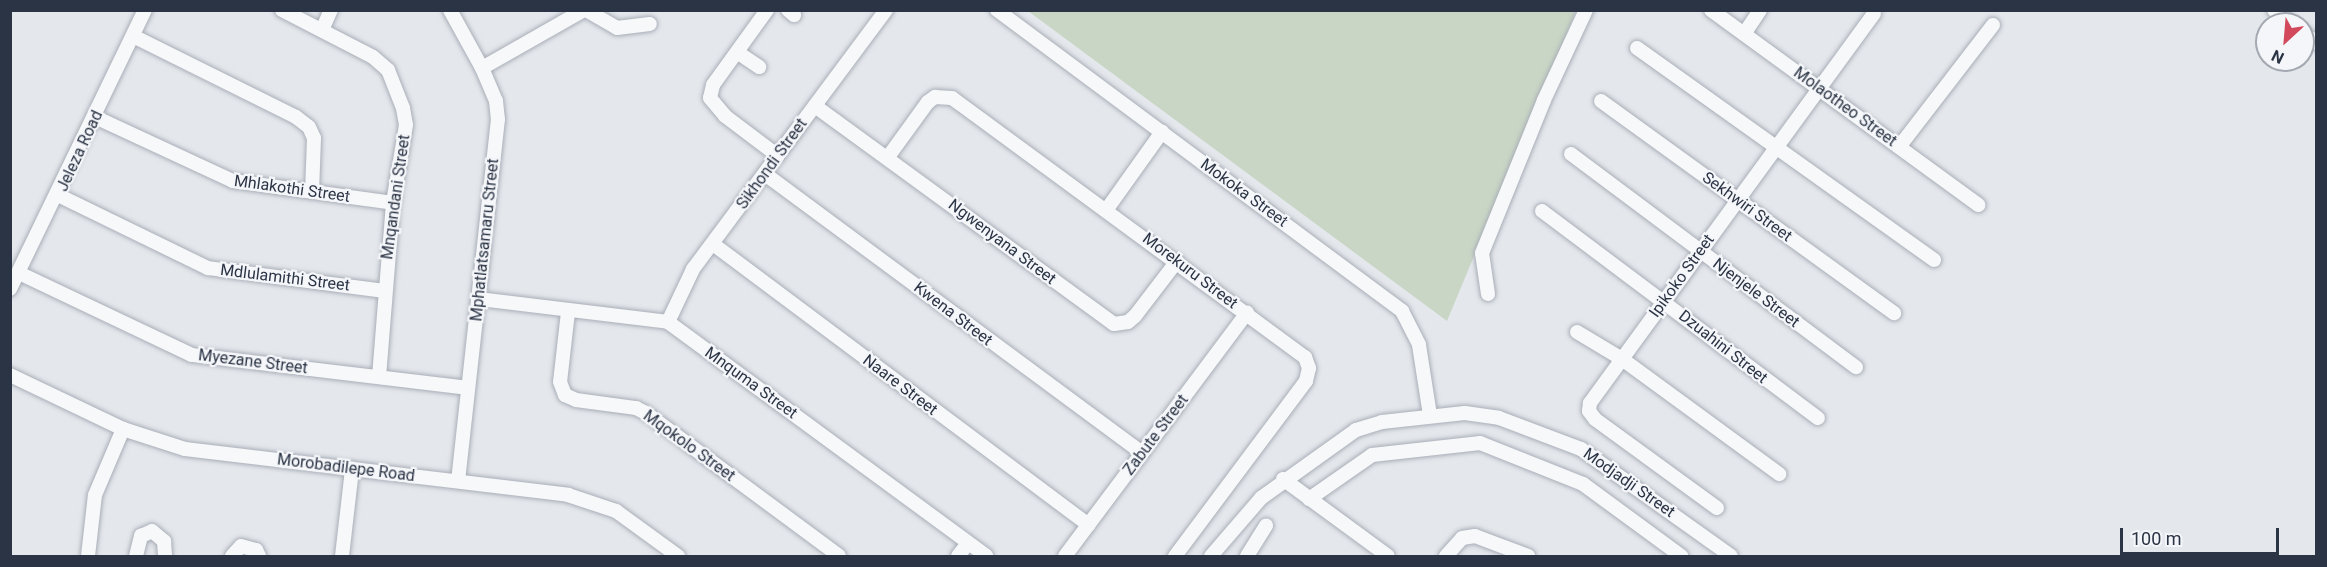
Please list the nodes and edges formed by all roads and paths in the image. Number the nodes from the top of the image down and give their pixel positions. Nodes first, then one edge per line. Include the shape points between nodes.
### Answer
1 (145, 10) edge
2 (282, 10) edge
3 (331, 10) edge
4 (450, 10) edge
5 (585, 10) edge
6 (767, 10) edge
7 (886, 10) edge
8 (998, 10) edge
9 (1586, 10) edge
10 (1710, 10) edge
11 (1760, 10) edge
12 (1874, 14) dead end
13 (650, 24) dead end
14 (1993, 25) dead end
15 (322, 30) junction
16 (1744, 34) junction
17 (133, 36) junction
18 (1636, 48) dead end
19 (737, 52) junction
20 (759, 67) dead end
21 (482, 68) junction
22 (1819, 89) junction
23 (1601, 100) dead end
24 (815, 106) junction
25 (95, 117) junction
26 (1162, 132) junction
27 (1776, 147) junction
28 (1899, 147) junction
29 (1571, 154) dead end
30 (778, 156) junction
31 (888, 157) junction
32 (765, 174) junction
33 (312, 192) junction
34 (58, 195) junction
35 (1738, 200) junction
36 (393, 203) junction
37 (1978, 205) dead end
38 (1107, 209) junction
39 (1542, 211) dead end
40 (713, 244) junction
41 (1700, 251) junction
42 (1934, 260) dead end
43 (1177, 261) junction
44 (19, 273) junction
45 (10, 289) edge
46 (384, 291) junction
47 (1488, 294) dead end
48 (479, 299) junction
49 (1664, 301) junction
50 (568, 312) junction
51 (1247, 313) junction
52 (1894, 313) dead end
53 (668, 322) junction
54 (1577, 332) dead end
55 (1622, 359) junction
56 (1856, 367) dead end
57 (10, 375) edge
58 (379, 376) junction
59 (468, 388) junction
60 (1430, 415) junction
61 (1818, 418) dead end
62 (123, 429) junction
63 (1142, 453) junction
64 (352, 469) junction
65 (1779, 474) dead end
66 (1283, 479) junction
67 (458, 481) junction
68 (1309, 499) junction
69 (1717, 508) dead end
70 (1088, 525) junction
71 (1266, 526) dead end
72 (968, 543) junction
73 (88, 556) edge
74 (136, 556) edge
75 (165, 556) edge
76 (232, 556) edge
77 (259, 556) edge
78 (342, 556) edge
79 (678, 556) edge
80 (839, 556) edge
81 (958, 556) edge
82 (986, 556) edge
83 (1065, 556) edge
84 (1175, 556) edge
85 (1211, 556) edge
86 (1247, 556) edge
87 (1388, 556) edge
88 (1446, 556) edge
89 (1528, 556) edge
90 (1681, 556) edge
91 (1731, 556) edge

1 - 17 street, Jeleza Road
2 - 15 street, Mnqandani Street
3 - 15 street
4 - 21 street, Mphatlatsamaru Street
5 - 13 street via 617,28
5 - 21 street
6 - 19 street
7 - 24 street, Sikhondi Street
8 - 26 street, Mokoka Street
9 - 47 street via 1544,100 1482,253
10 - 16 street, Molaotheo Street
11 - 16 street
12 - 22 street, Ipikoko Street
14 - 28 street
15 - 36 street, Mnqandani Street via 373,57 388,70 396,85 406,126
16 - 22 street, Molaotheo Street
17 - 25 street, Jeleza Road
17 - 33 street via 309,127 314,138
18 - 27 street
19 - 20 street
19 - 30 street via 713,85 710,98 725,116
21 - 48 street, Mphatlatsamaru Street via 496,101 498,118
22 - 27 street, Ipikoko Street
22 - 28 street, Molaotheo Street
23 - 35 street, Sekhwiri Street
24 - 30 street, Sikhondi Street
24 - 31 street, Ngwenyana Street
25 - 33 street, Mhlakothi Street via 233,182
25 - 34 street, Jeleza Road
26 - 38 street
26 - 60 street, Mokoka Street via 1402,311 1419,345
27 - 35 street, Ipikoko Street
27 - 42 street
28 - 37 street, Molaotheo Street
29 - 41 street, Njenjele Street
30 - 32 street, Sikhondi Street
31 - 38 street, Morekuru Street via 928,102 935,97 952,98
31 - 43 street, Ngwenyana Street via 1114,324 1128,322 1135,316
32 - 40 street, Sikhondi Street
32 - 63 street, Kwena Street
33 - 36 street, Mhlakothi Street
34 - 44 street, Jeleza Road
34 - 46 street, Mdlulamithi Street via 208,268
35 - 41 street, Ipikoko Street
35 - 52 street, Sekhwiri Street
36 - 46 street, Mnqandani Street
38 - 43 street, Morekuru Street
39 - 49 street, Dzuahini Street
40 - 53 street, Sikhondi Street via 693,269
40 - 70 street, Naare Street
41 - 49 street, Ipikoko Street
41 - 56 street, Njenjele Street
43 - 51 street, Morekuru Street
44 - 45 street, Jeleza Road
44 - 58 street, Myezane Street via 192,355
46 - 58 street, Mnqandani Street
48 - 50 street
48 - 59 street, Mphatlatsamaru Street
49 - 55 street, Ipikoko Street
49 - 61 street, Dzuahini Street
50 - 53 street
50 - 80 street, Mqokolo Street via 560,382 565,395 576,400 629,406 646,413
51 - 63 street, Zabute Street
51 - 84 street, Morekuru Street via 1302,354 1309,365 1308,376
53 - 72 street, Mnquma Street
54 - 55 street
55 - 65 street
55 - 69 street, Ipikoko Street via 1590,403 1591,415
57 - 62 street, Morobadilepe Road
58 - 59 street, Myezane Street
59 - 67 street, Mphatlatsamaru Street
60 - 66 street, Modjadji Street via 1356,430
60 - 91 street, Modjadji Street via 1475,413 1499,418 1581,449
62 - 64 street, Morobadilepe Road via 185,449
62 - 73 street via 95,495
63 - 70 street, Zabute Street
64 - 67 street, Morobadilepe Road
64 - 78 street
66 - 68 street
66 - 85 street, Modjadji Street via 1242,518
67 - 79 street, Morobadilepe Road via 592,501 616,511
68 - 87 street
68 - 90 street via 1372,455 1480,443 1583,484
70 - 83 street, Zabute Street
71 - 86 street
72 - 81 street
72 - 82 street, Mnquma Street
74 - 75 street via 141,536 152,531 164,540
76 - 77 street via 241,546 256,550
88 - 89 street via 1462,538 1475,536

